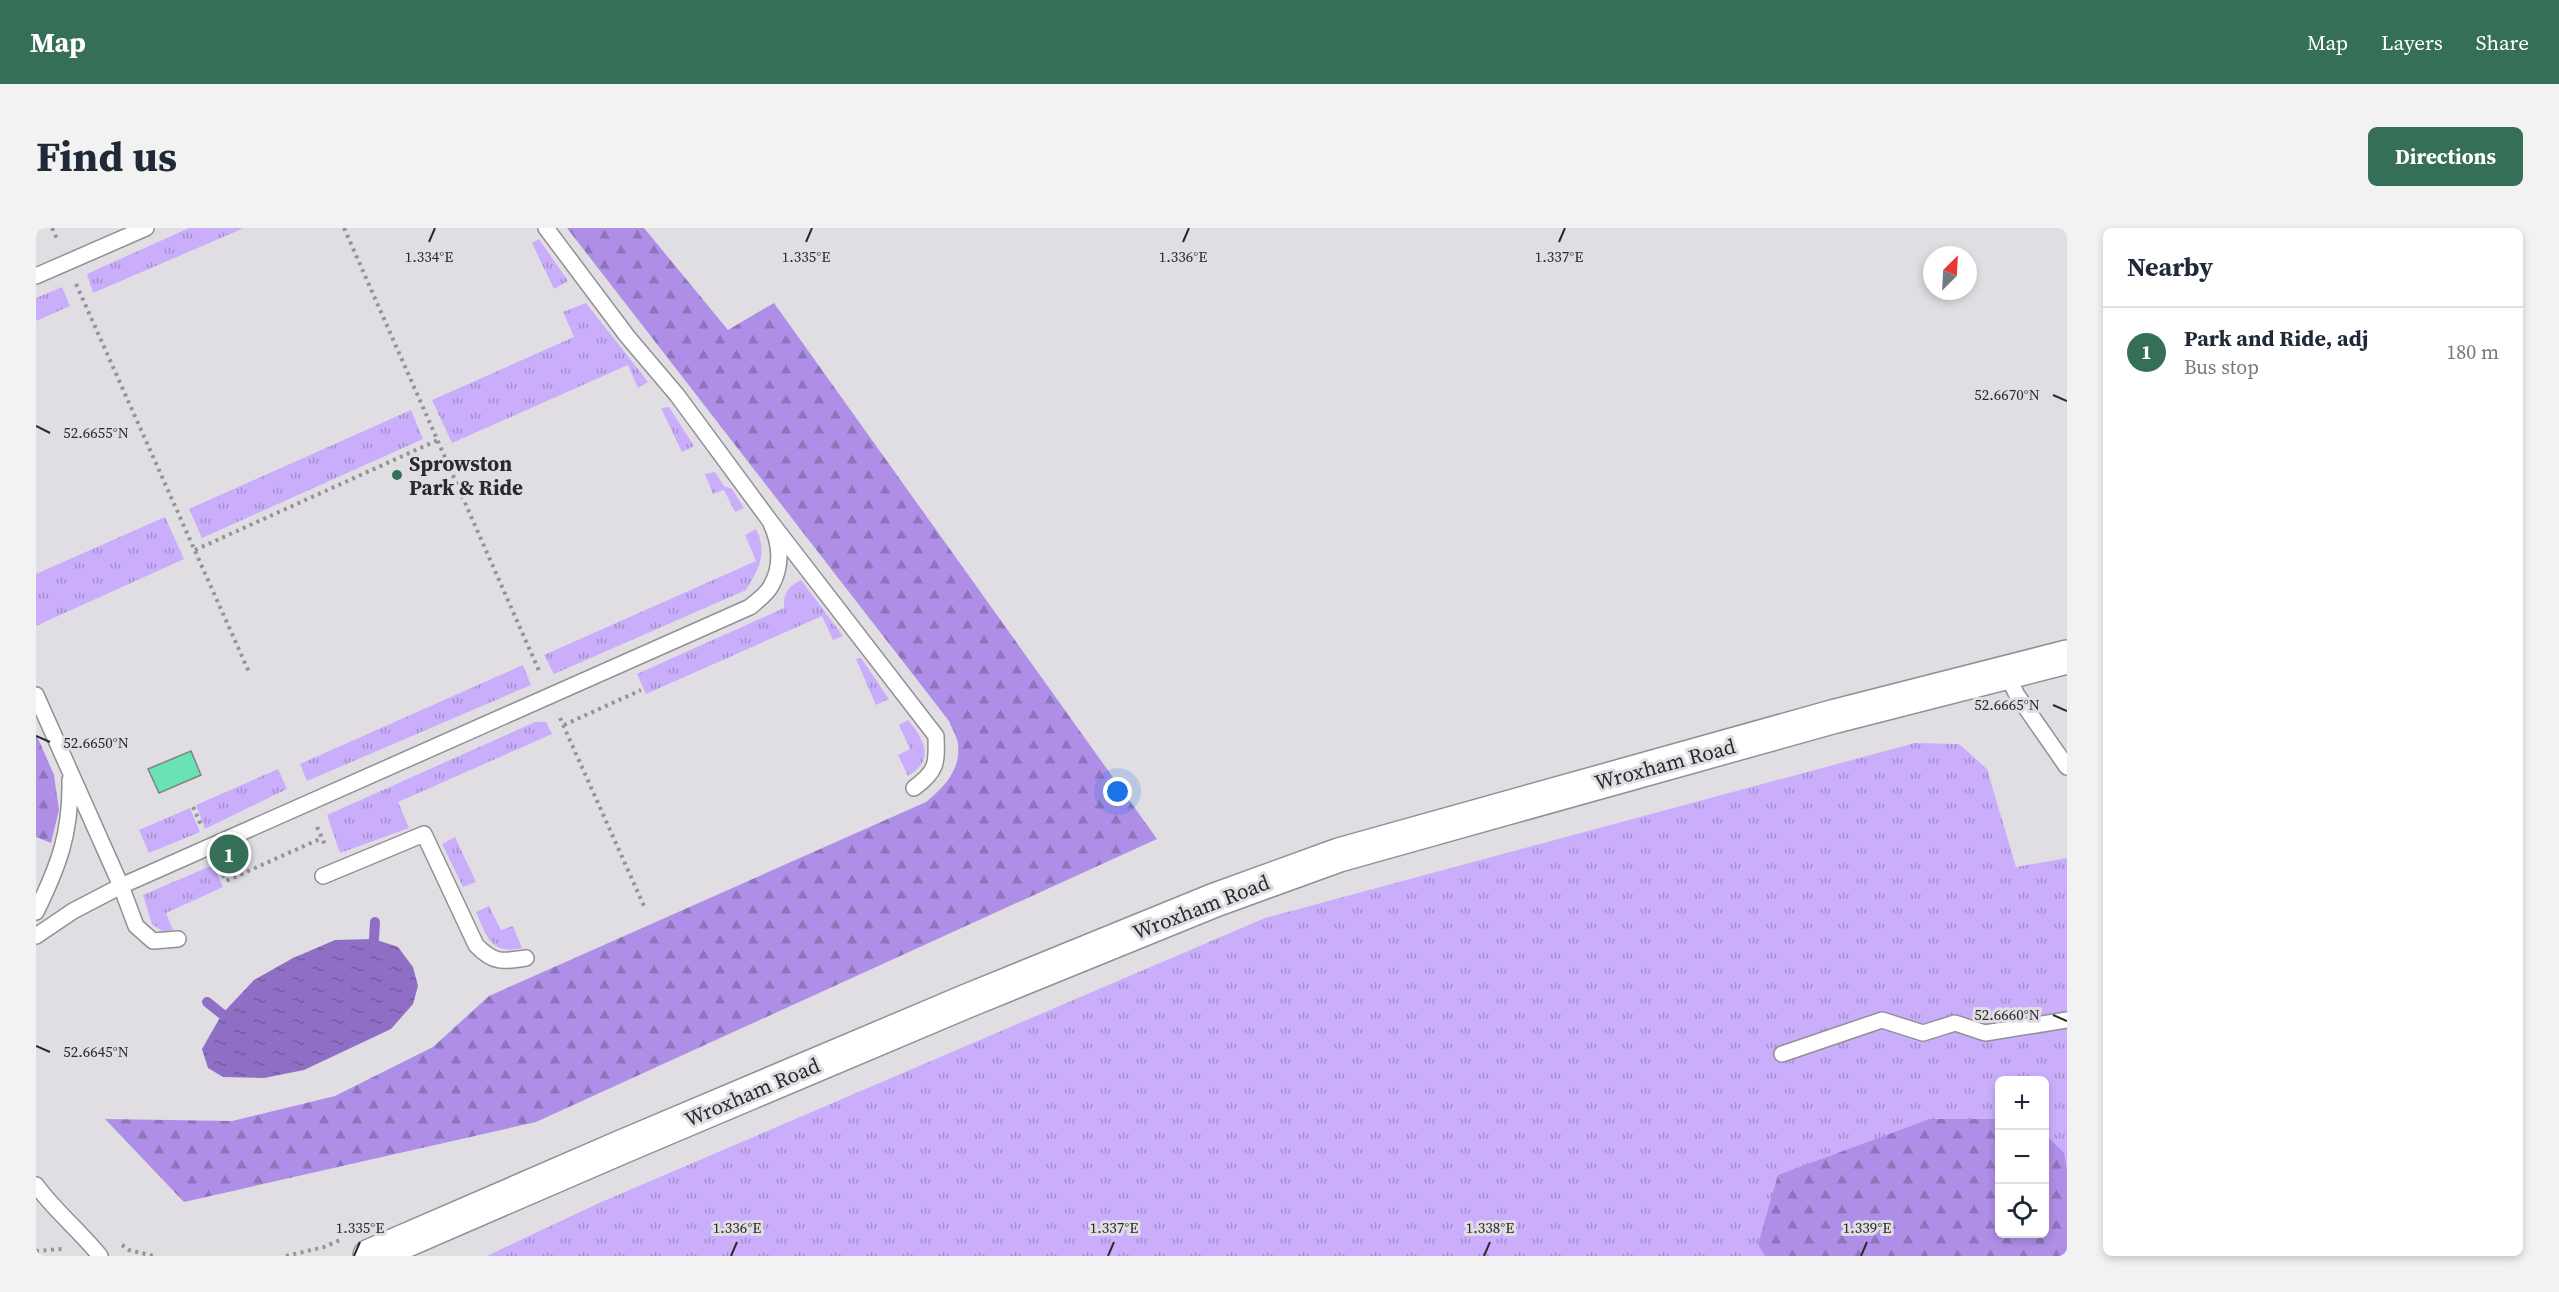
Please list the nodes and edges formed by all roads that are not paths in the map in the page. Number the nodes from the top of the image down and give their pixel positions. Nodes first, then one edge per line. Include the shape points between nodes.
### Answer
1 (146, 228) edge
2 (546, 228) edge
3 (36, 276) edge
4 (770, 521) junction
5 (2067, 657) edge
6 (2006, 673) junction
7 (36, 695) edge
8 (2067, 767) edge
9 (70, 776) junction
10 (914, 788) dead end
11 (323, 876) dead end
12 (121, 886) junction
13 (36, 912) edge
14 (36, 936) edge
15 (178, 939) dead end
16 (526, 958) dead end
17 (2067, 1020) edge
18 (1782, 1054) dead end
19 (36, 1185) edge
20 (100, 1256) edge
21 (370, 1256) edge

1 - 3 lane
2 - 4 lane
4 - 10 lane via 936,736 937,761 930,776
4 - 12 lane via 777,537 779,564 771,588 750,607
5 - 6 main road, Wroxham Road
6 - 8 lane
6 - 21 main road, Wroxham Road via 1832,717 1339,855 1215,900 967,1001
7 - 9 lane
9 - 12 lane
9 - 13 lane via 65,844
11 - 16 lane via 424,834 476,945 486,956 504,962
12 - 14 lane via 73,910
12 - 15 lane via 136,926 153,941
17 - 18 lane via 1985,1033 1955,1023 1923,1033 1882,1020
19 - 20 lane

